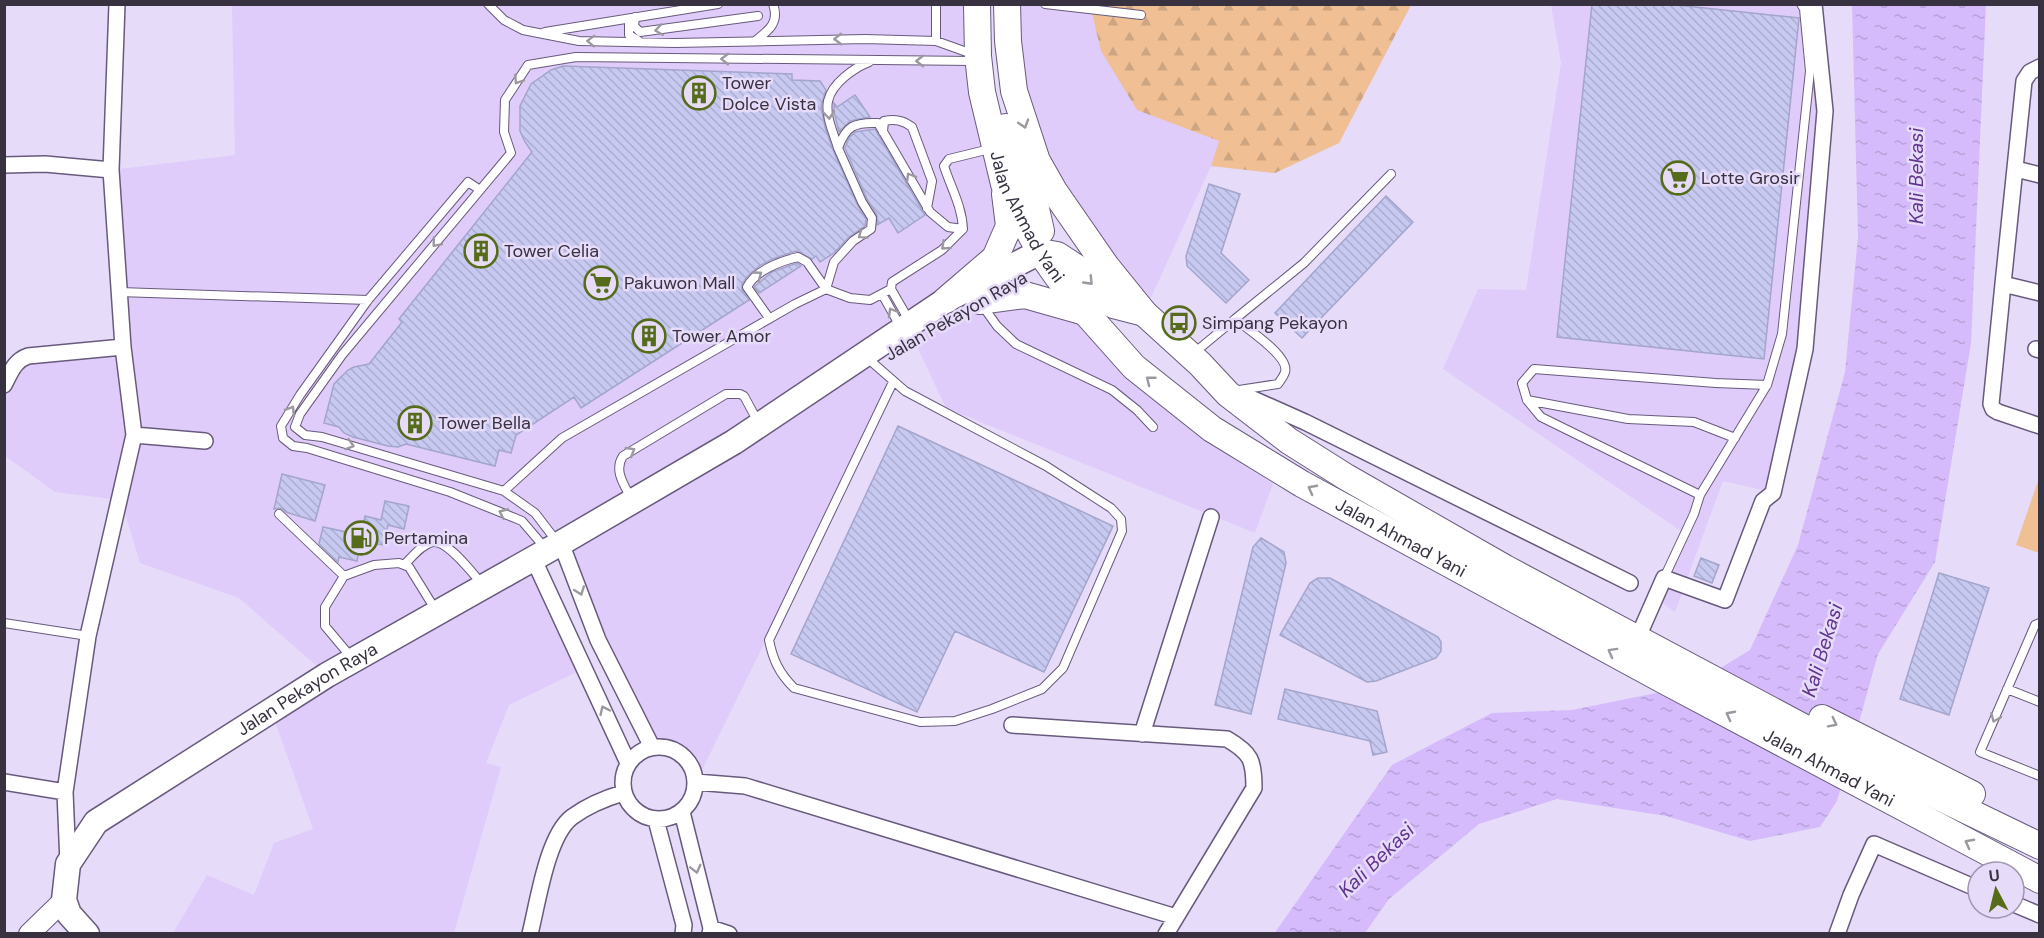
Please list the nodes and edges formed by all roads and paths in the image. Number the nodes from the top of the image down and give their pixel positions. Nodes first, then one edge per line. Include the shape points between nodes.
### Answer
1 (117, 4) edge
2 (488, 4) edge
3 (718, 4) edge
4 (773, 4) edge
5 (936, 4) edge
6 (977, 4) edge
7 (1006, 4) edge
8 (1801, 4) edge
9 (1814, 4) edge
10 (1043, 5) edge
11 (1141, 15) dead end
12 (758, 16) dead end
13 (635, 18) junction
14 (537, 33) junction
15 (755, 41) junction
16 (936, 41) junction
17 (646, 43) junction
18 (978, 58) junction
19 (873, 60) junction
20 (2040, 67) edge
21 (883, 132) junction
22 (838, 148) junction
23 (995, 148) junction
24 (4, 165) edge
25 (2016, 169) junction
26 (111, 170) junction
27 (1391, 174) dead end
28 (2040, 175) edge
29 (1004, 184) junction
30 (480, 190) junction
31 (927, 208) junction
32 (963, 229) junction
33 (1040, 252) junction
34 (2003, 284) junction
35 (826, 289) junction
36 (891, 289) junction
37 (119, 292) junction
38 (2040, 293) edge
39 (882, 294) junction
40 (368, 300) junction
41 (946, 300) junction
42 (979, 301) junction
43 (1085, 312) junction
44 (1144, 313) junction
45 (769, 318) junction
46 (1234, 319) junction
47 (907, 327) junction
48 (123, 348) junction
49 (1196, 360) junction
50 (873, 363) junction
51 (893, 382) junction
52 (4, 385) edge
53 (1767, 385) junction
54 (1234, 391) junction
55 (1527, 400) junction
56 (760, 425) junction
57 (2040, 426) edge
58 (1153, 427) dead end
59 (134, 435) junction
60 (1735, 438) junction
61 (205, 441) dead end
62 (504, 491) junction
63 (1700, 495) junction
64 (634, 500) junction
65 (279, 514) dead end
66 (1211, 517) dead end
67 (550, 549) junction
68 (404, 565) junction
69 (344, 576) junction
70 (1664, 579) junction
71 (1630, 584) dead end
72 (485, 586) junction
73 (438, 613) junction
74 (4, 623) edge
75 (2037, 624) edge
76 (1642, 627) junction
77 (88, 636) junction
78 (353, 660) junction
79 (1675, 662) junction
80 (2007, 689) junction
81 (2040, 702) edge
82 (1012, 725) dead end
83 (1142, 734) junction
84 (652, 747) junction
85 (628, 763) junction
86 (2040, 776) edge
87 (4, 782) edge
88 (696, 782) junction
89 (1882, 782) junction
90 (65, 792) junction
91 (623, 793) junction
92 (682, 812) junction
93 (656, 820) junction
94 (2040, 828) edge
95 (2040, 846) edge
96 (68, 864) junction
97 (2040, 880) edge
98 (1966, 883) edge
99 (64, 900) junction
100 (2026, 909) edge
101 (2040, 915) edge
102 (1176, 918) junction
103 (79, 930) edge
104 (711, 931) edge
105 (29, 933) edge
106 (530, 933) edge
107 (683, 933) edge
108 (729, 933) edge
109 (1166, 933) edge
110 (1837, 933) edge

1 - 26 street
2 - 14 lane via 504,20
3 - 13 lane
4 - 15 lane via 773,24
5 - 16 lane
6 - 18 highway, Jalan Ahmad Yani
7 - 33 highway via 999,96 1007,134 1041,227
7 -> 44 highway, Jalan Ahmad Yani via 1014,91 1037,161 1071,218
8 - 53 lane via 1810,71 1782,334
9 - 70 street via 1825,111 1804,349 1773,493 1763,501 1725,600
10 - 11 lane
12 -> 13 lane via 640,32 634,26
13 - 14 lane
13 - 17 lane via 629,24 629,35
17 -> 14 lane via 579,40
16 -> 15 lane
15 - 17 lane
16 - 18 lane
18 -> 19 lane
18 - 23 highway, Jalan Ahmad Yani
19 -> 22 lane via 852,70 834,88 828,101
19 -> 30 lane via 576,57 528,65 505,100 504,132 511,153
20 - 25 street via 2024,81
21 - 22 lane via 878,123 851,126
31 -> 21 lane
21 - 31 lane via 884,121 892,119 912,126 933,181
22 -> 35 lane via 872,218 871,229 853,241 834,262
23 - 29 highway, Jalan Ahmad Yani
23 - 32 lane via 949,159 944,166 963,212
24 - 26 street
25 - 28 street
25 - 34 street
26 - 37 street
27 - 46 lane via 1304,263
29 - 33 highway, Jalan Ahmad Yani
29 - 41 highway via 1009,226 995,258
30 - 40 lane via 468,182
30 -> 62 lane via 342,355 295,427 305,435
31 - 32 lane via 948,227
32 -> 36 lane via 942,250 892,282
33 - 41 main road, Jalan Pekayon Raya
33 - 42 main road, Jalan Pekayon Raya via 1038,270
33 - 43 highway, Jalan Ahmad Yani
33 -> 44 highway via 1057,255 1077,268 1113,305
34 - 38 street
34 - 57 street via 1990,404 1998,412
35 - 39 lane via 870,300
35 - 45 lane
45 -> 35 lane via 747,287 751,279 771,267 798,257 807,262
36 - 39 lane
36 - 47 lane
37 - 40 lane
37 - 48 street
47 -> 39 lane
67 -> 40 lane via 522,521 450,492 293,446 283,438 281,426 300,395
41 - 47 main road, Jalan Pekayon Raya
42 - 43 highway via 1025,295
42 - 50 main road, Jalan Pekayon Raya
42 - 58 lane via 1016,344 1112,390
79 -> 43 highway, Jalan Ahmad Yani via 1302,484 1212,429 1134,368
44 - 49 highway, Jalan Ahmad Yani
45 - 62 lane via 562,438
46 - 49 lane
46 - 54 lane via 1277,353 1286,372 1278,384
47 - 56 main road, Jalan Pekayon Raya
48 - 52 street via 28,356 15,364
48 - 59 street
49 - 54 highway
49 - 79 highway, Jalan Ahmad Yani via 1228,394 1289,441 1346,477
50 - 51 lane
50 - 64 main road, Jalan Pekayon Raya
51 - 51 lane via 1046,466 1111,508 1121,519 1122,531 1063,668 1042,689 955,721 920,722 794,688 772,658 769,640
53 - 55 lane via 1534,369 1522,383
53 - 60 lane
54 - 71 street via 1305,422
54 - 76 highway via 1356,476 1535,574
55 - 60 lane via 1629,419 1694,422
55 - 63 lane via 1541,417
56 - 64 main road, Jalan Pekayon Raya
64 -> 56 lane via 619,471 623,456 726,394 744,396
59 - 61 street
59 - 77 street
60 - 63 lane
62 - 67 lane via 535,513
63 - 70 lane
64 - 67 main road, Jalan Pekayon Raya
65 - 69 lane
66 - 83 street
67 - 72 main road, Jalan Pekayon Raya
67 -> 84 street
85 -> 67 street
68 - 69 lane via 374,565
68 - 72 lane via 424,546 441,543
68 - 73 lane
69 - 78 lane via 325,607 325,626
70 - 76 street
72 - 73 main road, Jalan Pekayon Raya
73 - 78 main road, Jalan Pekayon Raya
74 - 77 lane
75 - 80 lane
76 - 79 highway
77 - 90 street
78 - 96 main road, Jalan Pekayon Raya via 96,822
79 - 89 highway, Jalan Ahmad Yani
79 -> 94 highway
80 - 81 lane
80 -> 86 lane via 1980,752
82 - 83 street
83 - 102 street via 1227,739 1242,748 1254,765 1254,788
84 - 85 street
84 - 88 street via 668,747 682,755 692,767
85 - 91 street
87 - 90 street
88 - 92 street via 695,794
88 - 102 street via 745,786
89 - 95 highway, Jalan Ahmad Yani
97 -> 89 highway, Jalan Ahmad Yani
90 - 96 street
91 - 93 street via 642,816
91 - 106 street via 571,817 551,846
92 - 93 street
92 -> 104 street
93 - 107 street
96 - 99 main road, Jalan Pekayon Raya
98 - 110 street via 1874,844
99 - 103 main road
99 - 105 street
100 - 101 street
102 - 109 street
104 - 108 street

